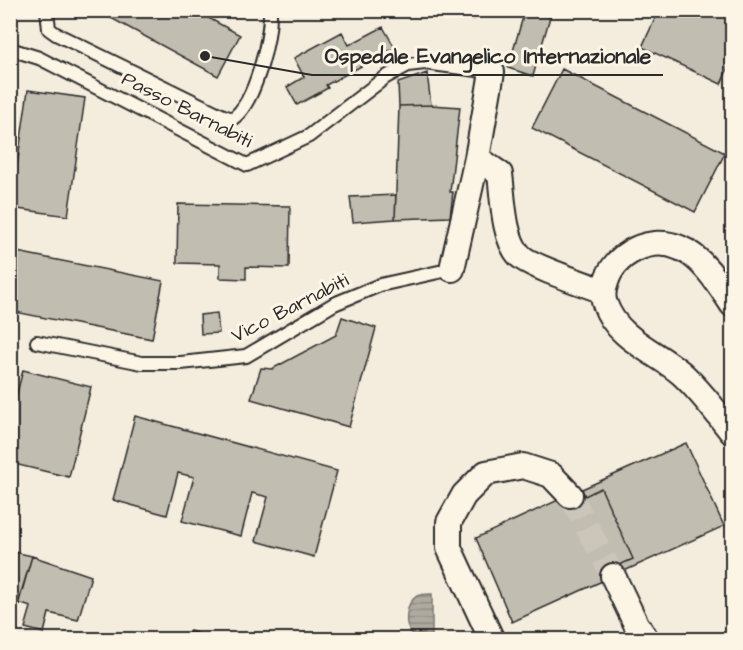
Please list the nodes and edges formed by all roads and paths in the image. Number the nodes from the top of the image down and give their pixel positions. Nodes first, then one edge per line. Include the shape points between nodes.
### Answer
1 (47, 10) edge
2 (270, 10) edge
3 (17, 51) edge
4 (492, 72) joint
5 (477, 158) junction
6 (452, 269) joint
7 (603, 291) junction
8 (732, 304) edge
9 (37, 342) dead end
10 (732, 432) edge
11 (570, 495) tunnel mouth
12 (613, 576) tunnel mouth
13 (492, 639) edge
14 (646, 639) edge

1 - 2 lane via 50,29 56,34 232,119 240,114 262,65
3 - 4 lane, Passo Barnabiti via 48,63 247,165 309,136 386,77 408,65 425,63
4 - 5 street
5 - 6 street
5 - 7 street via 500,174 510,238 520,255
6 - 9 lane, Vico Barnabiti via 380,285 334,304 246,356 142,363
7 - 8 street via 618,260 647,245 666,244 691,254
7 - 10 street via 611,318 631,340 656,353 682,374
11 - 13 street via 551,475 523,466 486,473 464,495 449,522 449,548
12 - 14 street

